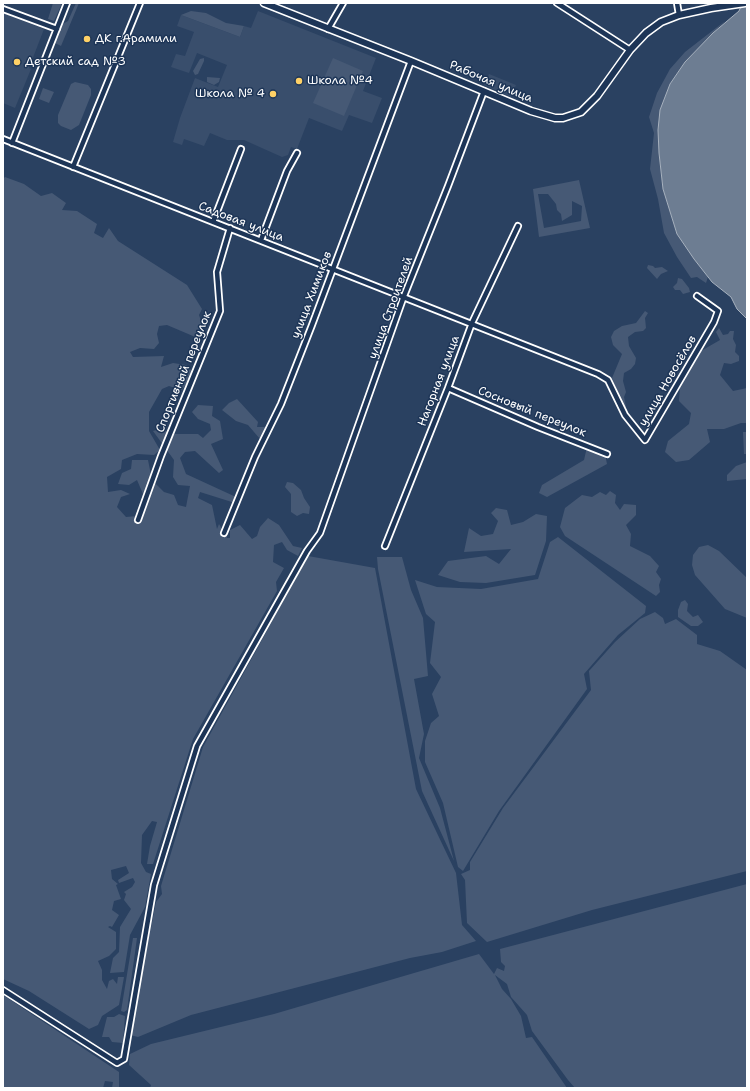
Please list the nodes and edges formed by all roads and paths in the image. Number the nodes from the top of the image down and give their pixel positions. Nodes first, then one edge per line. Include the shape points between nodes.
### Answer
1 (67, 3) edge
2 (140, 3) edge
3 (264, 3) edge
4 (342, 3) edge
5 (557, 3) edge
6 (677, 3) edge
7 (745, 3) edge
8 (3, 9) edge
9 (679, 15) junction
10 (57, 29) junction
11 (328, 29) junction
12 (630, 50) junction
13 (411, 61) junction
14 (484, 91) junction
15 (3, 139) edge
16 (12, 143) junction
17 (241, 149) dead end
18 (297, 153) dead end
19 (74, 167) junction
20 (213, 222) junction
21 (518, 226) dead end
22 (230, 228) junction
23 (261, 240) junction
24 (333, 269) junction
25 (404, 296) junction
26 (697, 296) dead end
27 (472, 323) junction
28 (448, 388) junction
29 (607, 454) dead end
30 (138, 520) dead end
31 (224, 533) dead end
32 (385, 546) dead end
33 (3, 990) edge

1 - 10 street
2 - 19 street
3 - 11 main road, Рабочая улица
4 - 11 street
5 - 12 street
6 - 9 street
7 - 9 main road, Рабочая улица
8 - 10 street
9 - 12 main road, Рабочая улица via 661,22
10 - 16 street
11 - 13 main road, Рабочая улица
12 - 14 main road, Рабочая улица via 597,96 580,112 563,118 531,111
13 - 14 main road, Рабочая улица
13 - 24 street, улица Химиков
14 - 25 street, улица Строителей
15 - 16 street, Садовая улица
16 - 19 street, Садовая улица
17 - 20 street
18 - 23 street via 287,171
19 - 20 street, Садовая улица
20 - 22 street, Садовая улица
21 - 27 street, Нагорная улица
22 - 23 street, Садовая улица
22 - 30 street, Спортивный переулок via 216,272 220,311
23 - 24 street, Садовая улица
24 - 25 street, Садовая улица
24 - 31 street, улица Химиков via 281,404 255,457
25 - 27 street, Садовая улица
25 - 33 street, улица Строителей via 320,533 307,551 197,746 154,885 124,1059 117,1063
26 - 27 street, улица Новосёлов via 718,311 645,440 624,415 608,380
27 - 28 street, Нагорная улица
28 - 29 street, Сосновый переулок
28 - 32 street, Нагорная улица

